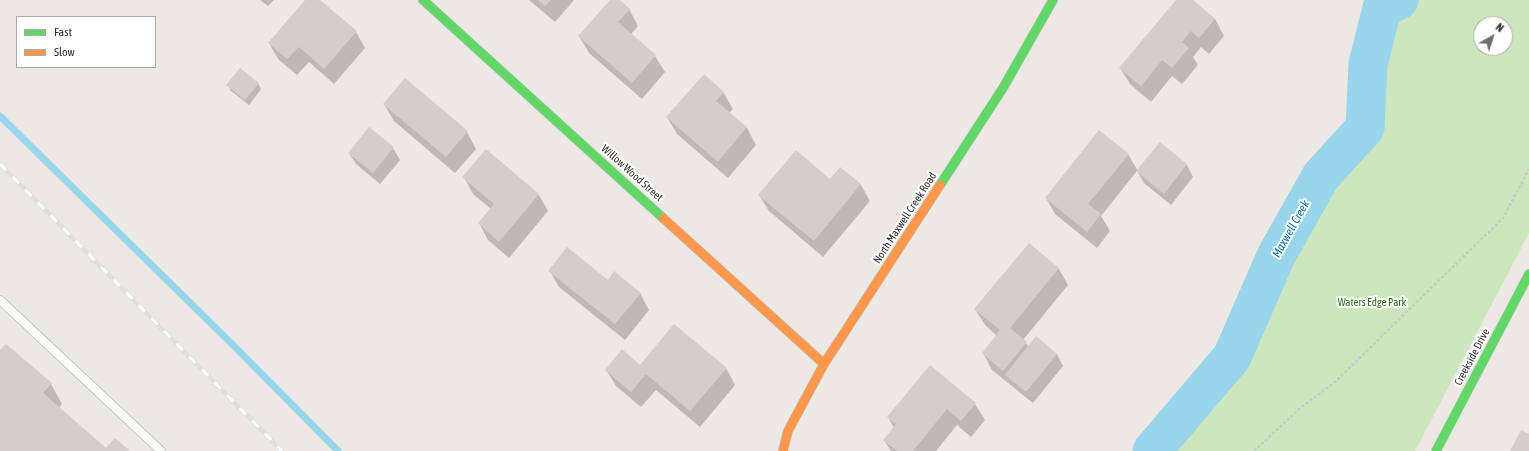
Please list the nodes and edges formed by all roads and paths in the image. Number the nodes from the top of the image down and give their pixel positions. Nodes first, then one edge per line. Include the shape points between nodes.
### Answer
1 (422, 0) edge
2 (1053, 0) edge
3 (1529, 169) edge
4 (1529, 274) edge
5 (0, 300) edge
6 (824, 364) junction
7 (161, 451) edge
8 (783, 451) edge
9 (1254, 451) edge
10 (1436, 451) edge

1 - 6 street, Willow Wood Street
2 - 6 street, North Maxwell Creek Road via 1003,88
3 - 9 path via 1503,218 1335,382 1298,410
4 - 10 street, Creekside Drive
5 - 7 lane
6 - 8 street, North Maxwell Creek Road via 788,431

